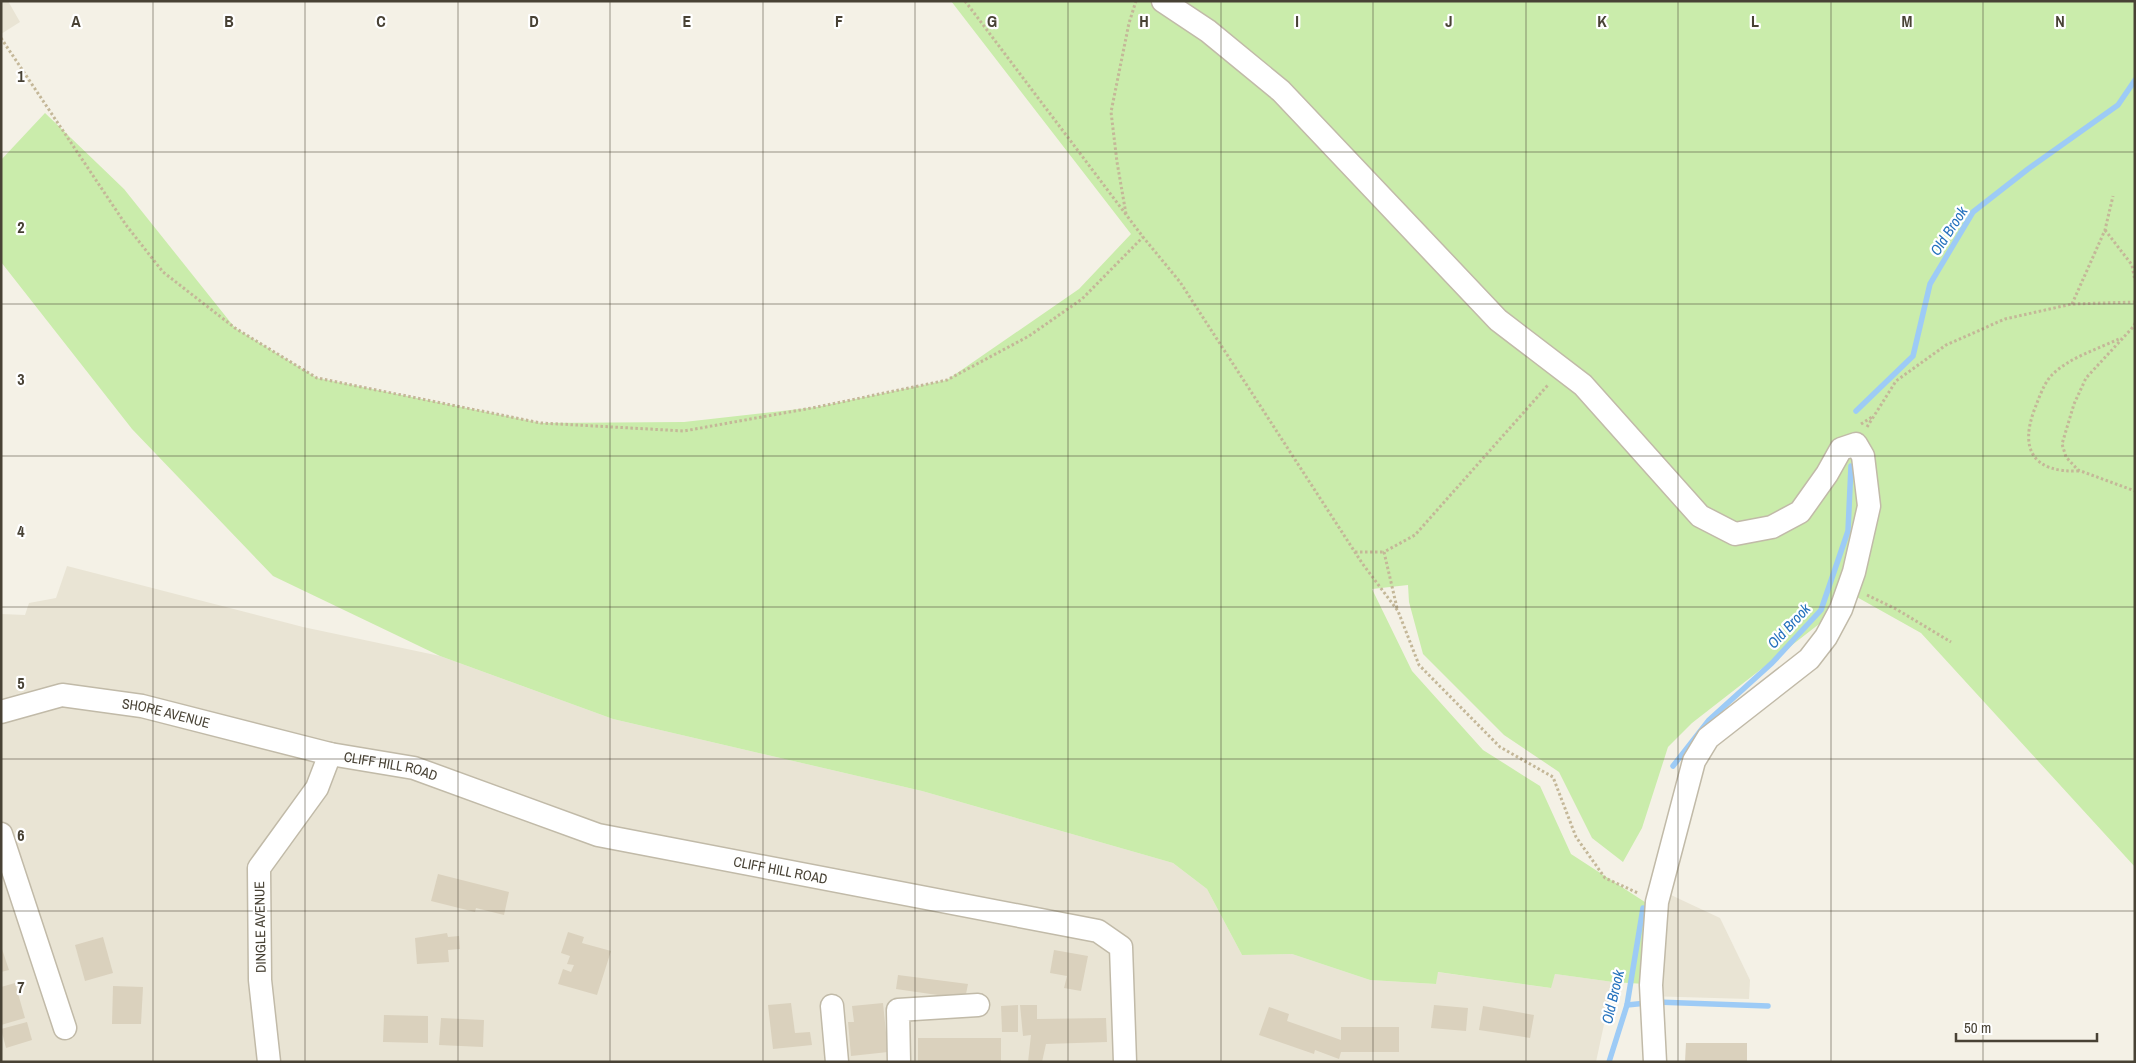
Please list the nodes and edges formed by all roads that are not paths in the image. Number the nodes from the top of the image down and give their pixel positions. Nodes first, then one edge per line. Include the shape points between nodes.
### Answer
1 (1162, 1) edge
2 (1, 712) edge
3 (330, 754) junction
4 (1, 834) edge
5 (978, 1005) dead end
6 (832, 1006) dead end
7 (65, 1028) dead end
8 (269, 1062) edge
9 (837, 1062) edge
10 (899, 1062) edge
11 (1125, 1062) edge
12 (1655, 1062) edge

1 - 12 street via 1208,31 1282,91 1498,320 1582,385 1700,516 1735,534 1772,527 1800,512 1841,448 1856,444 1863,456 1869,506 1854,572 1841,609 1826,637 1809,659 1708,738 1694,761 1657,902 1652,991
2 - 3 street, SHORE AVENUE via 62,696 142,706
3 - 8 street, DINGLE AVENUE via 317,788 259,868 260,980
3 - 11 street, CLIFF HILL ROAD via 414,768 598,835 1098,931 1122,947
4 - 7 street
5 - 10 street via 898,1010
6 - 9 street

